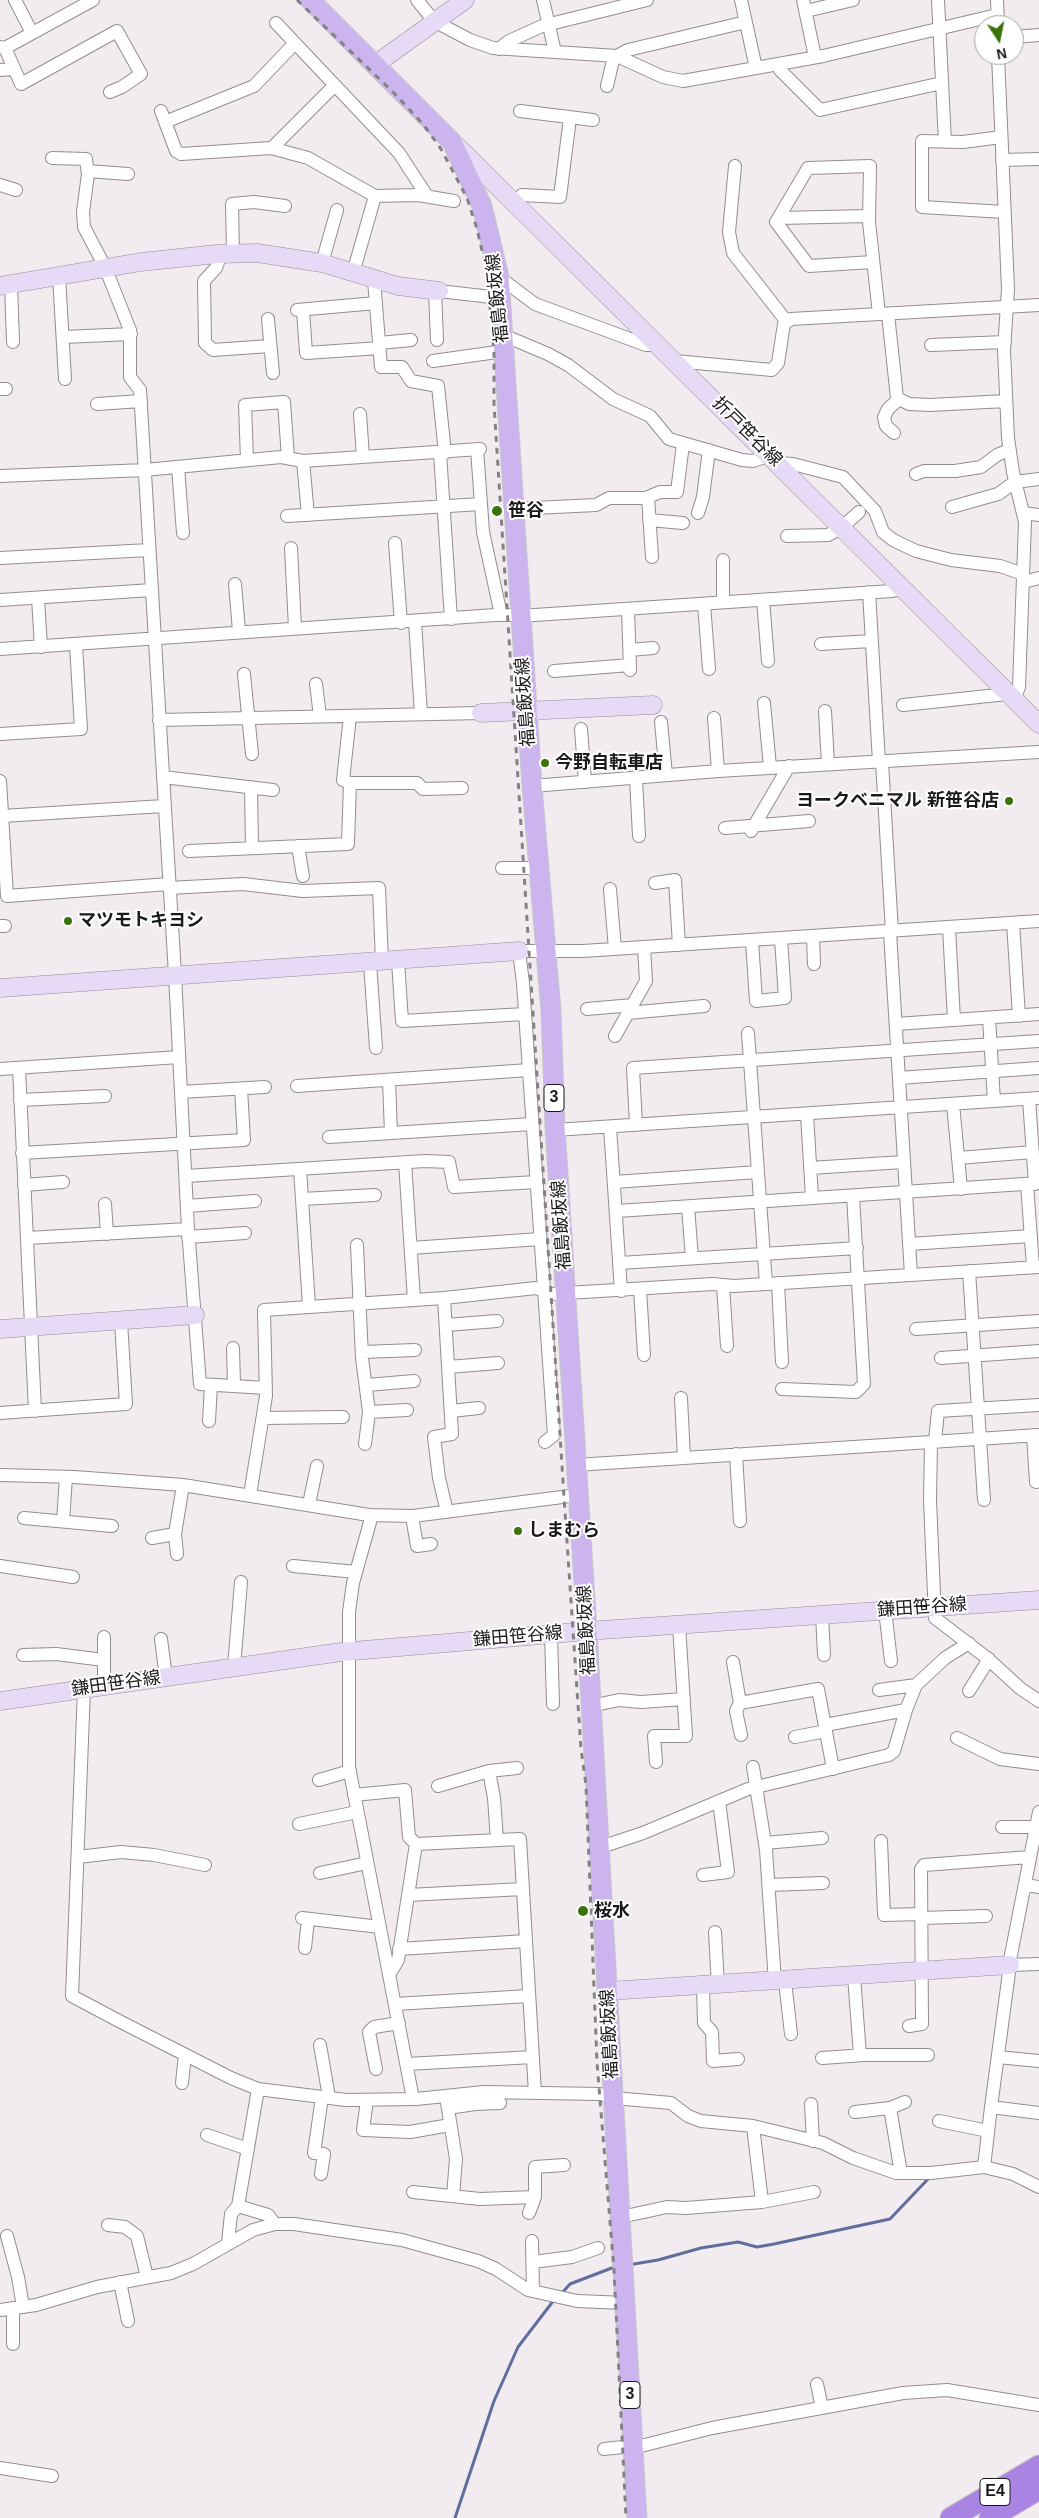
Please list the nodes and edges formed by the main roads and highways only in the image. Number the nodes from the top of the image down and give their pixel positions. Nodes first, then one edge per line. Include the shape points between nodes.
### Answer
1 (310, 0) edge
2 (1039, 2466) edge
3 (1039, 2490) edge
4 (637, 2518) edge
5 (951, 2518) edge
6 (990, 2518) edge

1 - 4 main road, 福島飯坂線 / 3 via 452,142 482,206 499,278 520,616 546,952
2 - 5 highway, E4
3 - 6 highway, E4

